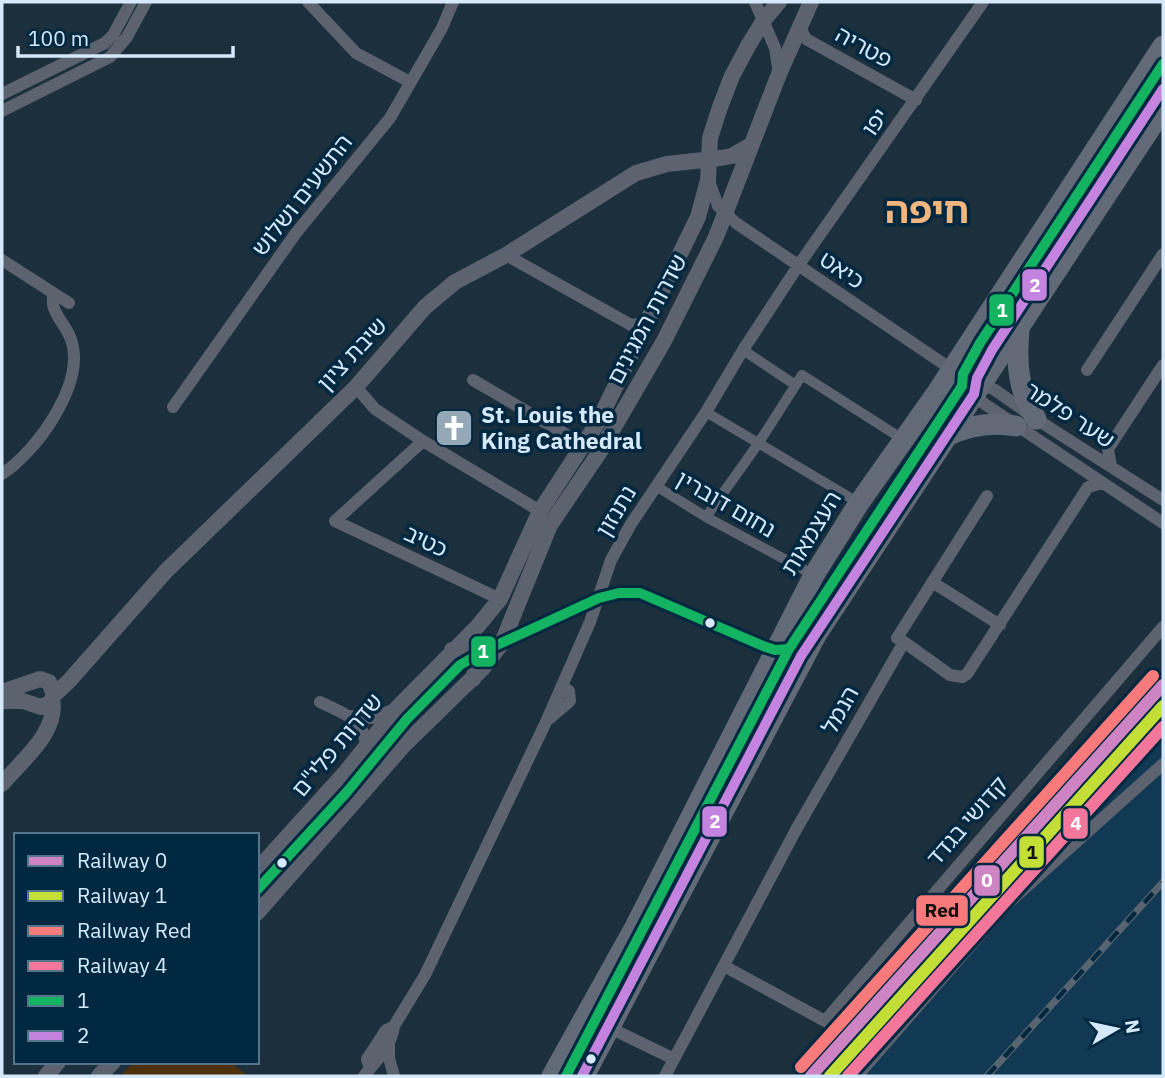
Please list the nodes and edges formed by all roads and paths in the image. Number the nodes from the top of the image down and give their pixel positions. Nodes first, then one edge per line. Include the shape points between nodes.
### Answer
1 (131, 2) edge
2 (146, 2) edge
3 (308, 2) edge
4 (453, 2) edge
5 (755, 2) edge
6 (779, 2) edge
7 (811, 2) edge
8 (983, 2) edge
9 (764, 20) junction
10 (799, 26) junction
11 (1163, 46) edge
12 (779, 74) junction
13 (410, 82) junction
14 (2, 94) edge
15 (916, 100) junction
16 (1163, 109) edge
17 (2, 111) edge
18 (751, 145) junction
19 (708, 160) junction
20 (708, 180) junction
21 (726, 215) junction
22 (1163, 254) edge
23 (506, 255) junction
24 (2, 260) edge
25 (798, 266) junction
26 (53, 292) junction
27 (69, 303) dead end
28 (648, 319) junction
29 (1020, 326) junction
30 (743, 350) junction
31 (1163, 365) edge
32 (1087, 370) dead end
33 (473, 380) dead end
34 (794, 384) junction
35 (968, 384) junction
36 (356, 387) junction
37 (173, 407) dead end
38 (706, 412) junction
39 (1026, 423) junction
40 (945, 437) junction
41 (423, 441) junction
42 (904, 441) junction
43 (758, 444) junction
44 (584, 445) junction
45 (1111, 466) junction
46 (2, 474) edge
47 (1103, 483) junction
48 (656, 486) junction
49 (987, 496) dead end
50 (1163, 500) edge
51 (859, 503) junction
52 (540, 511) junction
53 (706, 517) junction
54 (1163, 523) edge
55 (814, 575) junction
56 (932, 582) junction
57 (500, 599) junction
58 (1000, 625) junction
59 (1163, 627) edge
60 (904, 642) junction
61 (452, 650) junction
62 (473, 679) junction
63 (28, 685) junction
64 (2, 692) edge
65 (53, 697) junction
66 (2, 701) edge
67 (320, 702) dead end
68 (33, 705) junction
69 (397, 708) junction
70 (348, 716) junction
71 (366, 746) junction
72 (30, 751) junction
73 (1163, 764) edge
74 (2, 784) edge
75 (259, 868) edge
76 (259, 911) edge
77 (724, 966) junction
78 (394, 1026) junction
79 (610, 1028) junction
80 (389, 1042) junction
81 (674, 1059) junction
82 (370, 1070) edge
83 (357, 1076) edge
84 (394, 1076) edge
85 (552, 1076) edge
86 (584, 1076) edge
87 (665, 1076) edge
88 (858, 1076) edge

1 - 14 street via 105,43
2 - 17 street via 110,57
3 - 13 street via 356,52
4 - 13 street, התשעים ושלוש
5 - 9 street
6 - 9 street, שדרות המגינים
7 - 10 street, שדרות המגינים
8 - 15 street, יפו
9 - 12 street
9 - 19 street, שדרות המגינים via 732,76 710,138
10 - 12 street, שדרות המגינים
10 - 15 street, פטריה via 806,39
11 - 35 highway, העצמאות
12 - 18 street, שדרות המגינים
13 - 37 street, התשעים ושלוש via 390,118 296,233
15 - 25 street, יפו
16 - 29 highway, העצמאות
18 - 19 street, שיבת ציון via 732,156
18 - 21 street, שדרות המגינים
19 - 20 street, שדרות המגינים
19 - 23 street, שיבת ציון via 636,173
20 - 21 street, כיאט
20 - 28 street, שדרות המגינים via 698,217
21 - 25 street, כיאט
21 - 62 street, שדרות המגינים via 664,341 599,453 550,525 502,642
22 - 32 street
23 - 28 street via 631,325
23 - 36 street, שיבת ציון via 455,282 425,307
24 - 26 street
25 - 30 street, נתנזון
25 - 35 street, כיאט
26 - 27 street
26 - 46 street via 53,306 70,336 74,368 64,398 32,447
28 - 44 street, שדרות המגינים
29 - 35 highway, העצמאות
29 - 39 highway via 1018,376
30 - 34 street
30 - 38 street, נתנזון
31 - 45 street via 1108,449
33 - 44 street
34 - 42 street via 802,375
34 - 43 street
35 - 39 street, שער פלמר
35 - 39 street, שער פלמר
35 - 40 highway, העצמאות
35 - 42 highway, העצמאות
36 - 41 street via 375,409
36 - 65 street, שיבת ציון via 166,571
38 - 43 street
38 - 48 street, נתנזון
39 - 40 highway via 978,425
39 - 45 street, שער פלמר
39 - 47 street, שער פלמר
40 - 79 highway, העצמאות via 810,645
41 - 52 street
41 - 57 street, כטיב via 335,521
42 - 51 highway, העצמאות
43 - 51 street
43 - 53 street
44 - 52 street, שדרות המגינים
45 - 50 street, שער פלמר
47 - 54 street, שער פלמר
47 - 58 street via 1088,487
48 - 53 street, נחום דוברין
48 - 78 street, נתנזון via 611,560 562,685 569,691 570,701 546,722 425,975
49 - 56 street
51 - 55 highway, העצמאות
52 - 57 street, שדרות המגינים
53 - 55 street, נחום דוברין
55 - 85 highway, העצמאות via 635,927
56 - 58 street
56 - 60 street, הנמל via 897,638
57 - 61 street, שדרות המגינים
58 - 60 street via 962,677 950,675
59 - 77 street, קדושי בגדד via 825,1021
60 - 77 street, הנמל
61 - 62 street via 472,656
61 - 69 street, שדרות פלי"ם
62 - 76 street via 404,745
63 - 64 street
63 - 65 street via 35,679 45,680 52,686
63 - 68 street via 25,694
65 - 68 street via 46,706
65 - 72 street via 52,722
66 - 68 street
67 - 70 street
68 - 72 street via 40,723
69 - 70 street via 372,718
69 - 71 street, שדרות פלי"ם
70 - 71 street via 360,726
71 - 75 street, שדרות פלי"ם
72 - 74 street
73 - 88 street via 1005,906
77 - 81 street, הנמל
78 - 80 street, נתנזון
78 - 82 street, נתנזון via 386,1030
79 - 81 street
79 - 86 highway, העצמאות
80 - 82 street, נתנזון
80 - 84 street
81 - 87 street, הנמל
82 - 83 street, נתנזון

